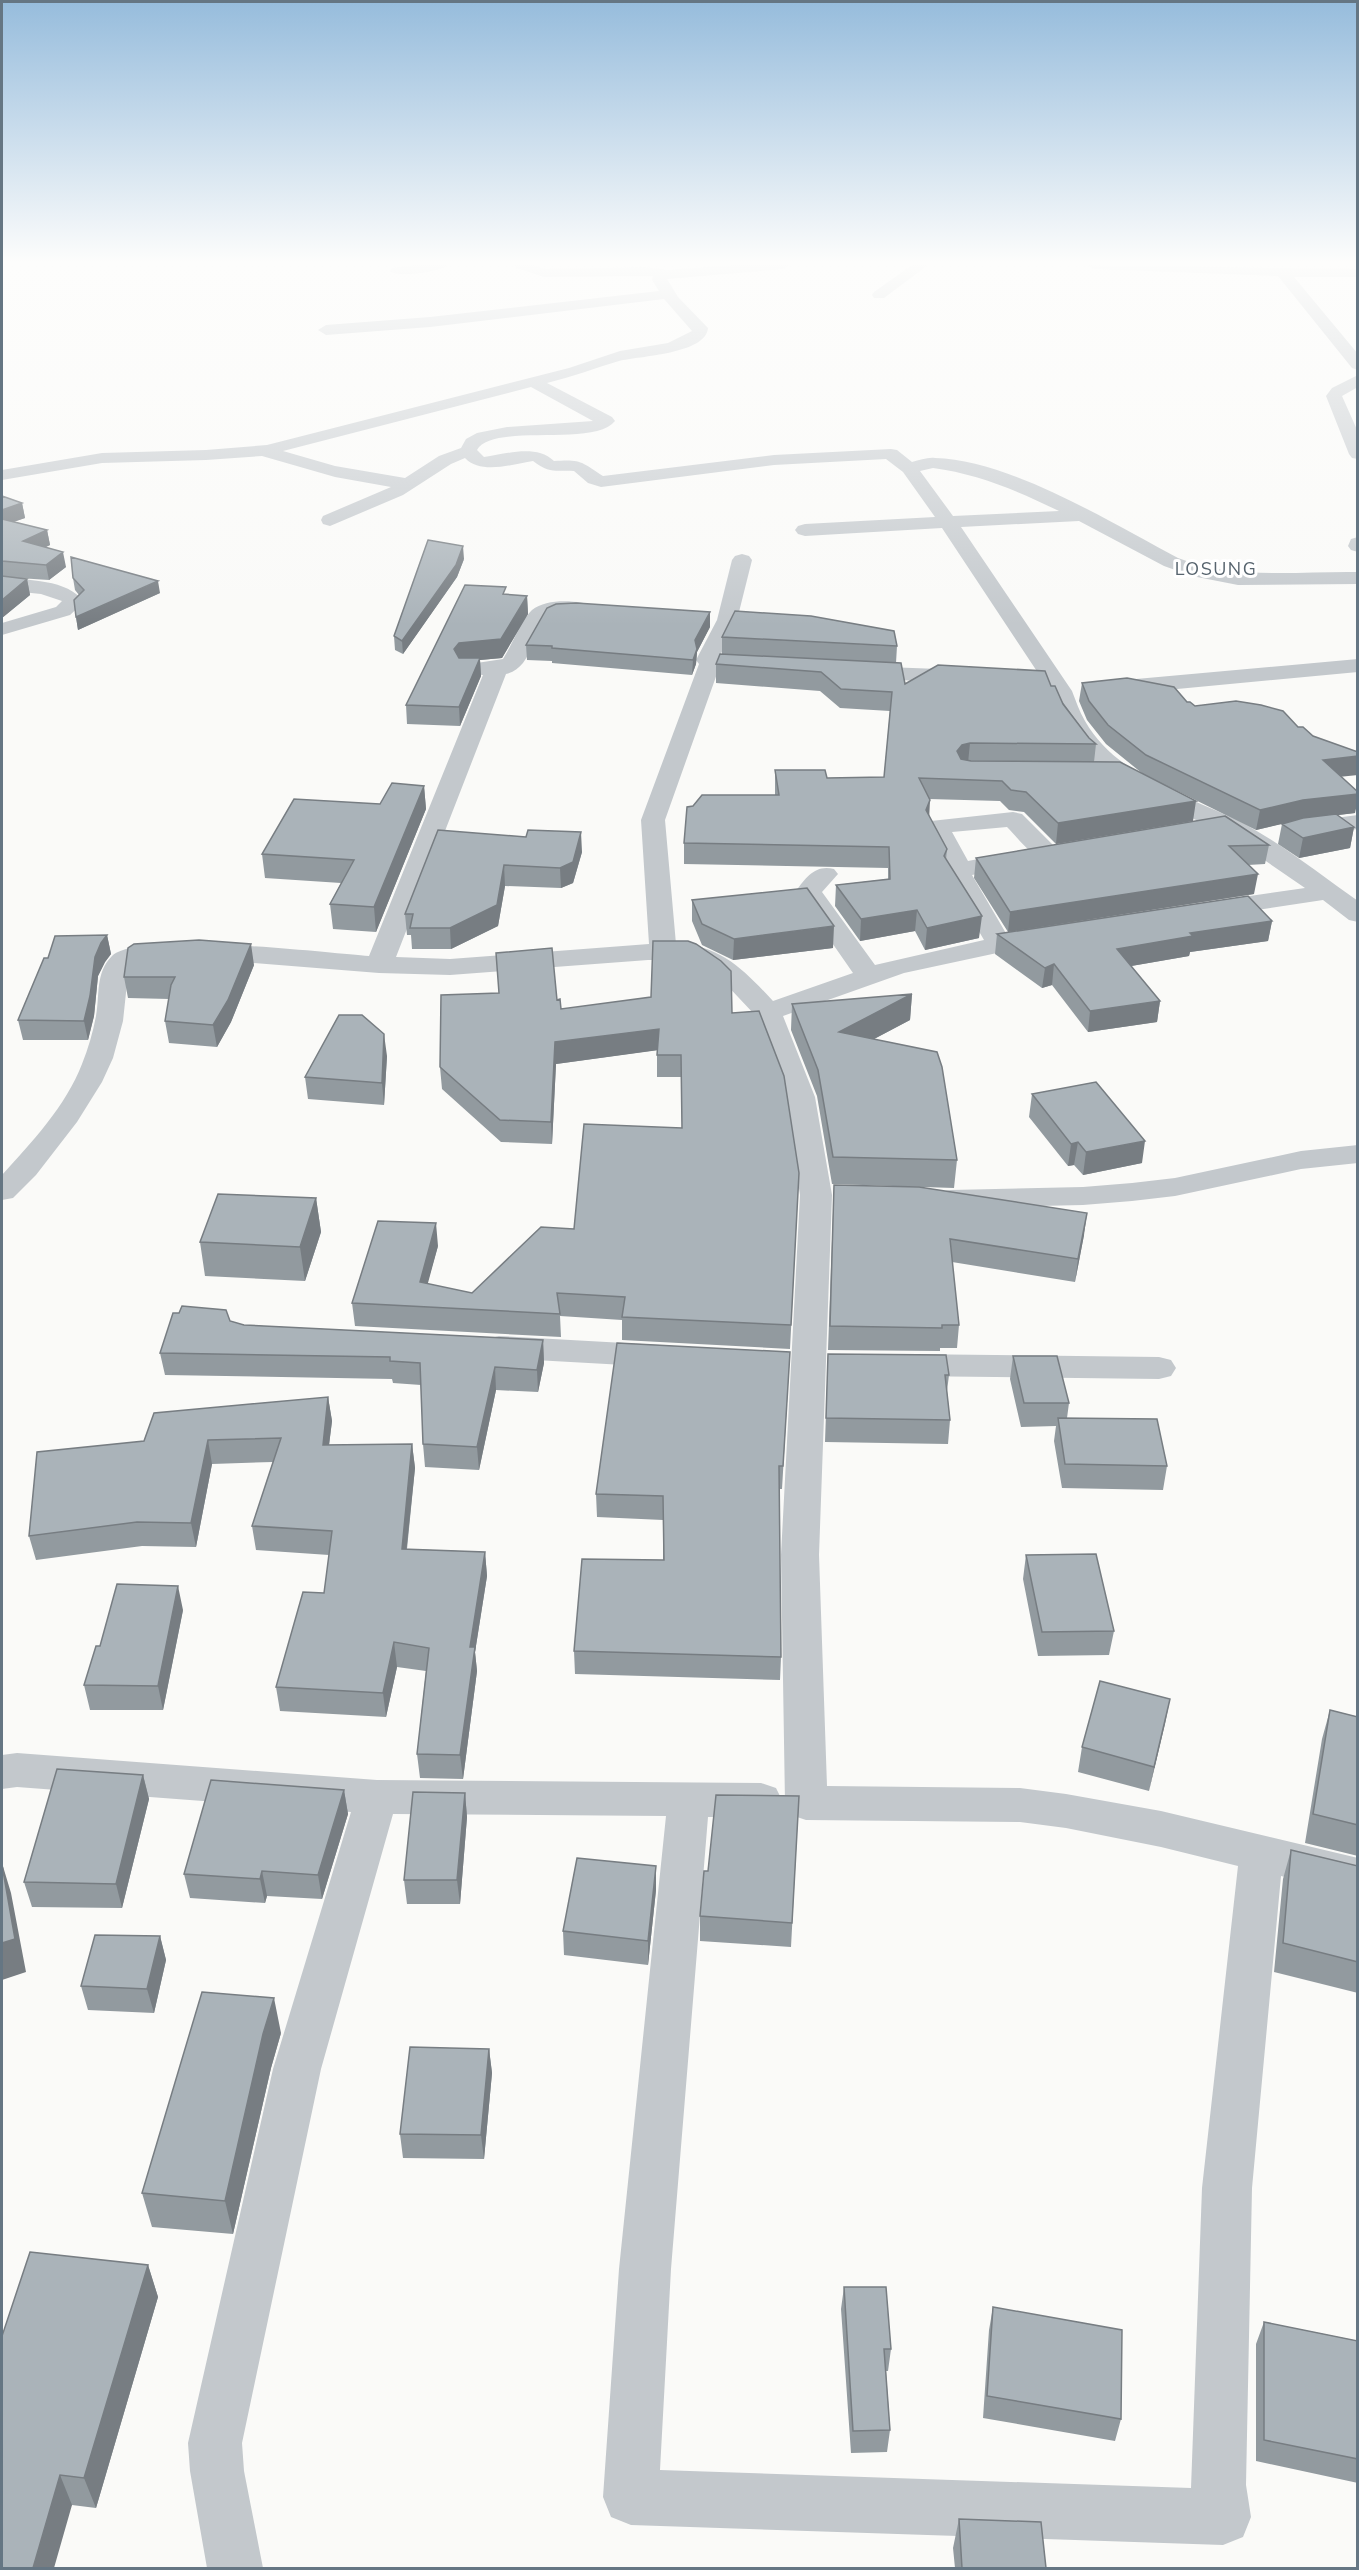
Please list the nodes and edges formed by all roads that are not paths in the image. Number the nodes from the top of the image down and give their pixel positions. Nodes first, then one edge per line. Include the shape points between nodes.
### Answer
1 (521, 385) edge
2 (538, 385) edge
3 (1351, 385) edge
4 (263, 450) junction
5 (468, 451) junction
6 (1358, 454) edge
7 (909, 468) junction
8 (2, 475) edge
9 (410, 484) junction
10 (1084, 515) junction
11 (330, 520) dead end
12 (948, 522) junction
13 (805, 530) dead end
14 (742, 560) dead end
15 (1358, 578) edge
16 (2, 584) edge
17 (613, 611) edge
18 (704, 618) edge
19 (727, 620) junction
20 (2, 629) edge
21 (710, 663) junction
22 (1358, 664) edge
23 (497, 668) junction
24 (784, 668) edge
25 (468, 669) edge
26 (843, 671) edge
27 (985, 678) edge
28 (1032, 681) edge
29 (1072, 688) junction
30 (1087, 772) edge
31 (1122, 773) junction
32 (1358, 822) edge
33 (1225, 825) junction
34 (1190, 831) edge
35 (1252, 840) junction
36 (961, 870) junction
37 (825, 874) dead end
38 (1328, 892) junction
39 (1189, 913) edge
40 (1358, 914) edge
41 (1062, 932) edge
42 (999, 943) junction
43 (663, 951) junction
44 (379, 965) junction
45 (868, 975) junction
46 (768, 1012) junction
47 (1358, 1154) edge
48 (2, 1191) edge
49 (922, 1198) edge
50 (463, 1346) edge
51 (690, 1357) edge
52 (774, 1362) edge
53 (810, 1364) junction
54 (1159, 1368) dead end
55 (2, 1772) edge
56 (376, 1797) junction
57 (687, 1800) junction
58 (806, 1803) junction
59 (1261, 1853) junction
60 (1358, 1877) edge
61 (235, 2568) edge

1 - 4 street
2 - 5 street via 606,421 593,427 493,434 472,443
3 - 6 street via 1334,396
4 - 8 street via 102,458
4 - 9 street via 304,465
5 - 7 street via 483,462 534,456 549,466 574,465 602,482 774,460 878,453 891,454
5 - 9 street via 445,460
7 - 10 street via 931,464 967,468 1024,487
7 - 12 street
9 - 11 street
10 - 12 street
10 - 15 street via 1171,562 1201,572 1242,579
12 - 13 street
12 - 29 street
14 - 19 street
16 - 20 street via 59,592 74,602 63,611
17 - 23 street via 545,611 512,663
18 - 19 street
19 - 21 street via 708,656
21 - 24 street
21 - 43 street via 653,820
22 - 29 street
23 - 25 street
23 - 44 street
26 - 27 street
28 - 29 street
29 - 31 street via 1074,722 1096,751
30 - 31 street
31 - 33 street
32 - 35 street
33 - 34 street
33 - 35 street
35 - 38 street
36 - 36 street via 1061,852 1013,819 940,826 938,829
36 - 42 street via 957,876
37 - 45 street via 809,891
38 - 39 street
38 - 40 street
41 - 42 street
42 - 45 street
43 - 44 street via 450,967
43 - 46 street via 707,957 732,974
44 - 48 street via 202,951 140,953 124,958 117,965 111,1015 86,1086
45 - 46 street
46 - 53 street via 800,1097 828,1196
47 - 49 street via 1301,1160 1175,1187 1132,1192
50 - 51 street
52 - 53 street
53 - 54 street
53 - 58 street via 800,1555
55 - 56 street
56 - 57 street
56 - 61 street via 297,2069 215,2443
57 - 58 street
57 - 59 street via 645,2270 631,2497 1223,2517 1218,2485 1227,2188
58 - 59 street via 1020,1805 1150,1827
59 - 60 street

